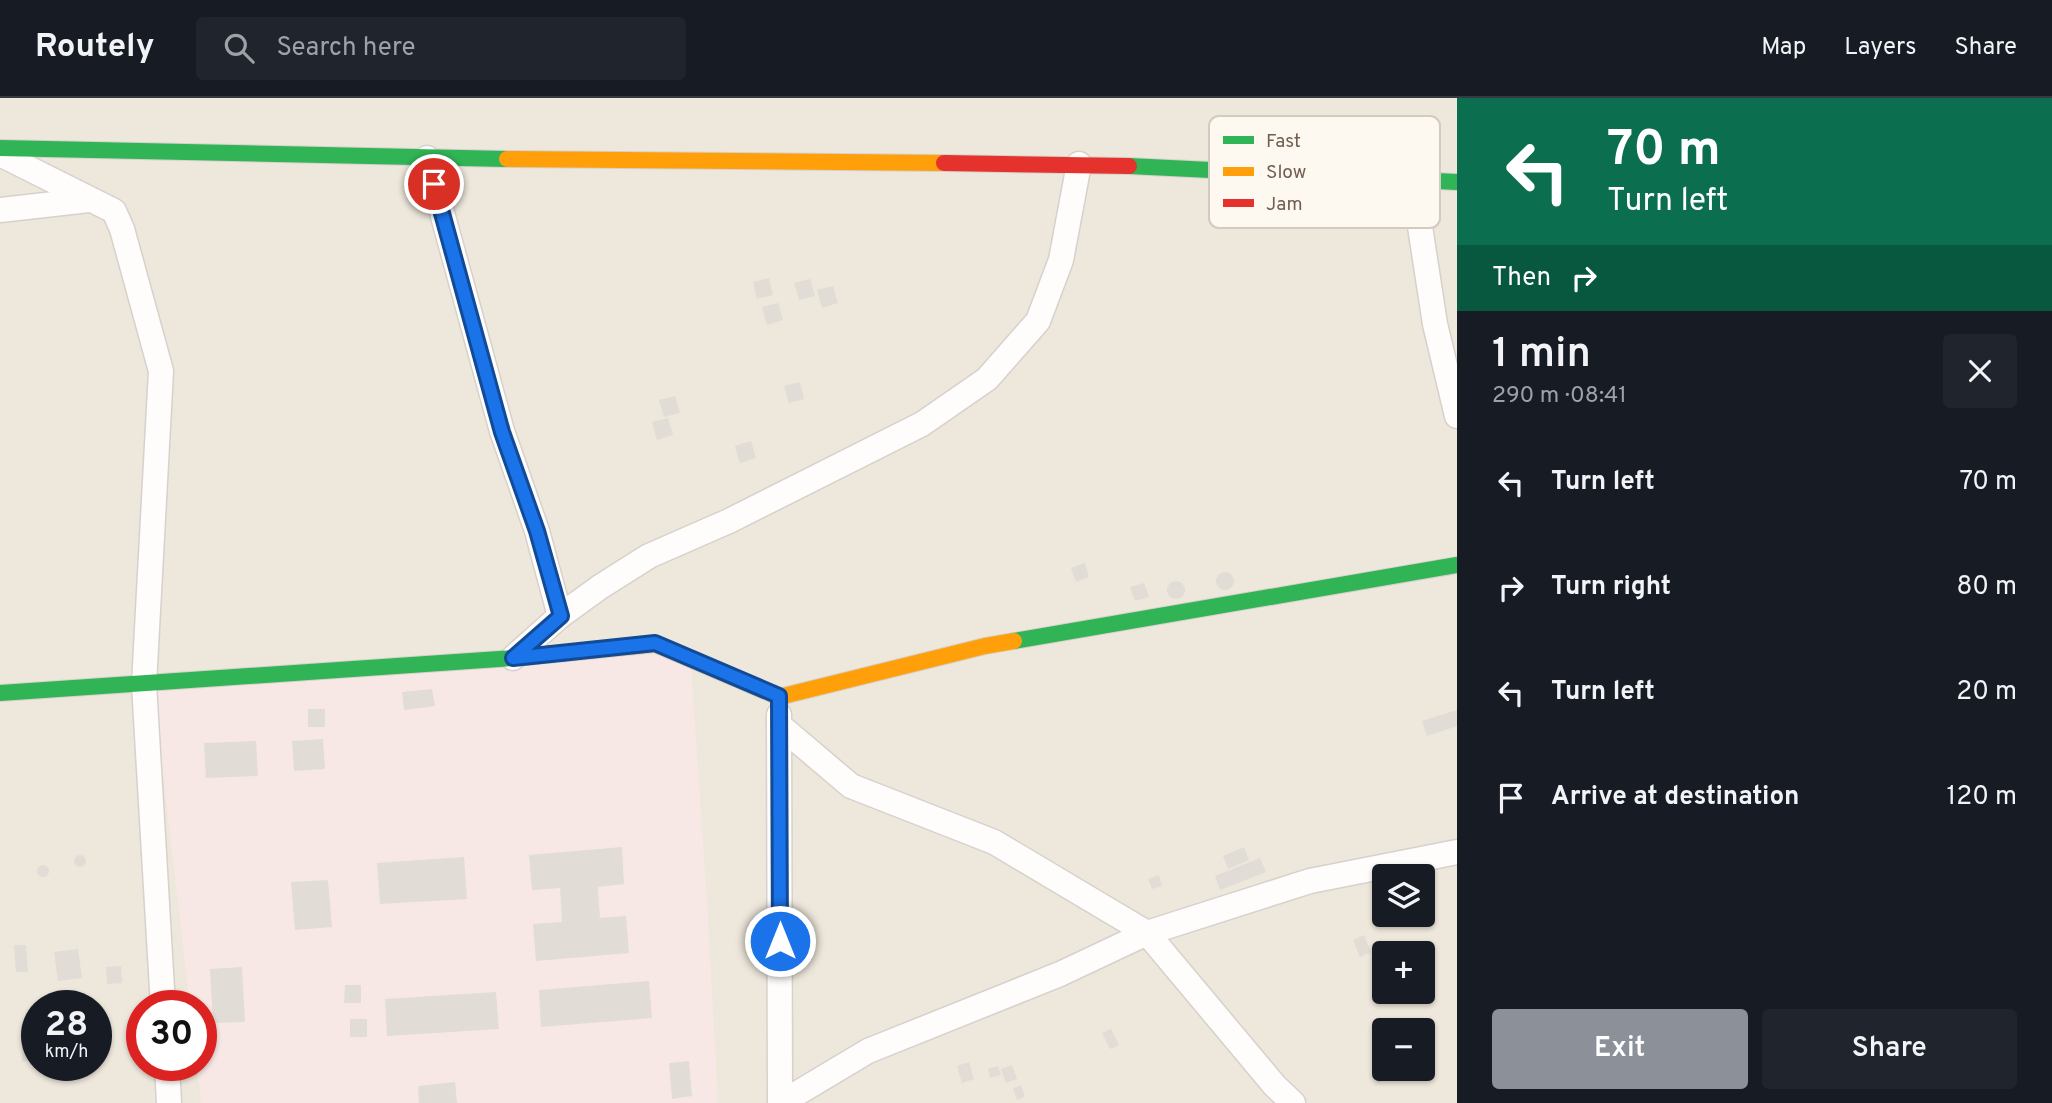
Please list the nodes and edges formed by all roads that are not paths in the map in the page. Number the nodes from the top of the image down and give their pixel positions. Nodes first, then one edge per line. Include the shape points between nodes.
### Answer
1 (0, 148) edge
2 (0, 154) edge
3 (427, 158) junction
4 (1079, 163) junction
5 (1209, 170) edge
6 (89, 200) junction
7 (0, 209) edge
8 (1420, 228) edge
9 (1457, 416) edge
10 (1457, 565) edge
11 (561, 616) junction
12 (513, 658) junction
13 (144, 684) junction
14 (0, 693) edge
15 (779, 696) junction
16 (779, 725) junction
17 (1457, 852) edge
18 (1147, 933) junction
19 (162, 990) edge
20 (168, 1081) edge
21 (169, 1103) edge
22 (781, 1103) edge
23 (1293, 1103) edge

1 - 3 street
2 - 6 street
3 - 4 street
3 - 11 street via 502,432
4 - 5 street
4 - 11 street via 1061,260 1038,321 987,379 922,424 649,556
6 - 7 street
6 - 13 street via 114,211 122,229 161,371
8 - 9 street via 1435,324
10 - 15 street via 985,646
11 - 12 street
12 - 13 street
12 - 15 street via 655,643
13 - 14 street
13 - 19 street
15 - 16 street
16 - 18 street via 851,786 994,842
16 - 22 street
17 - 18 street via 1310,881
18 - 22 street via 1060,974 868,1051
18 - 23 street
20 - 21 street

